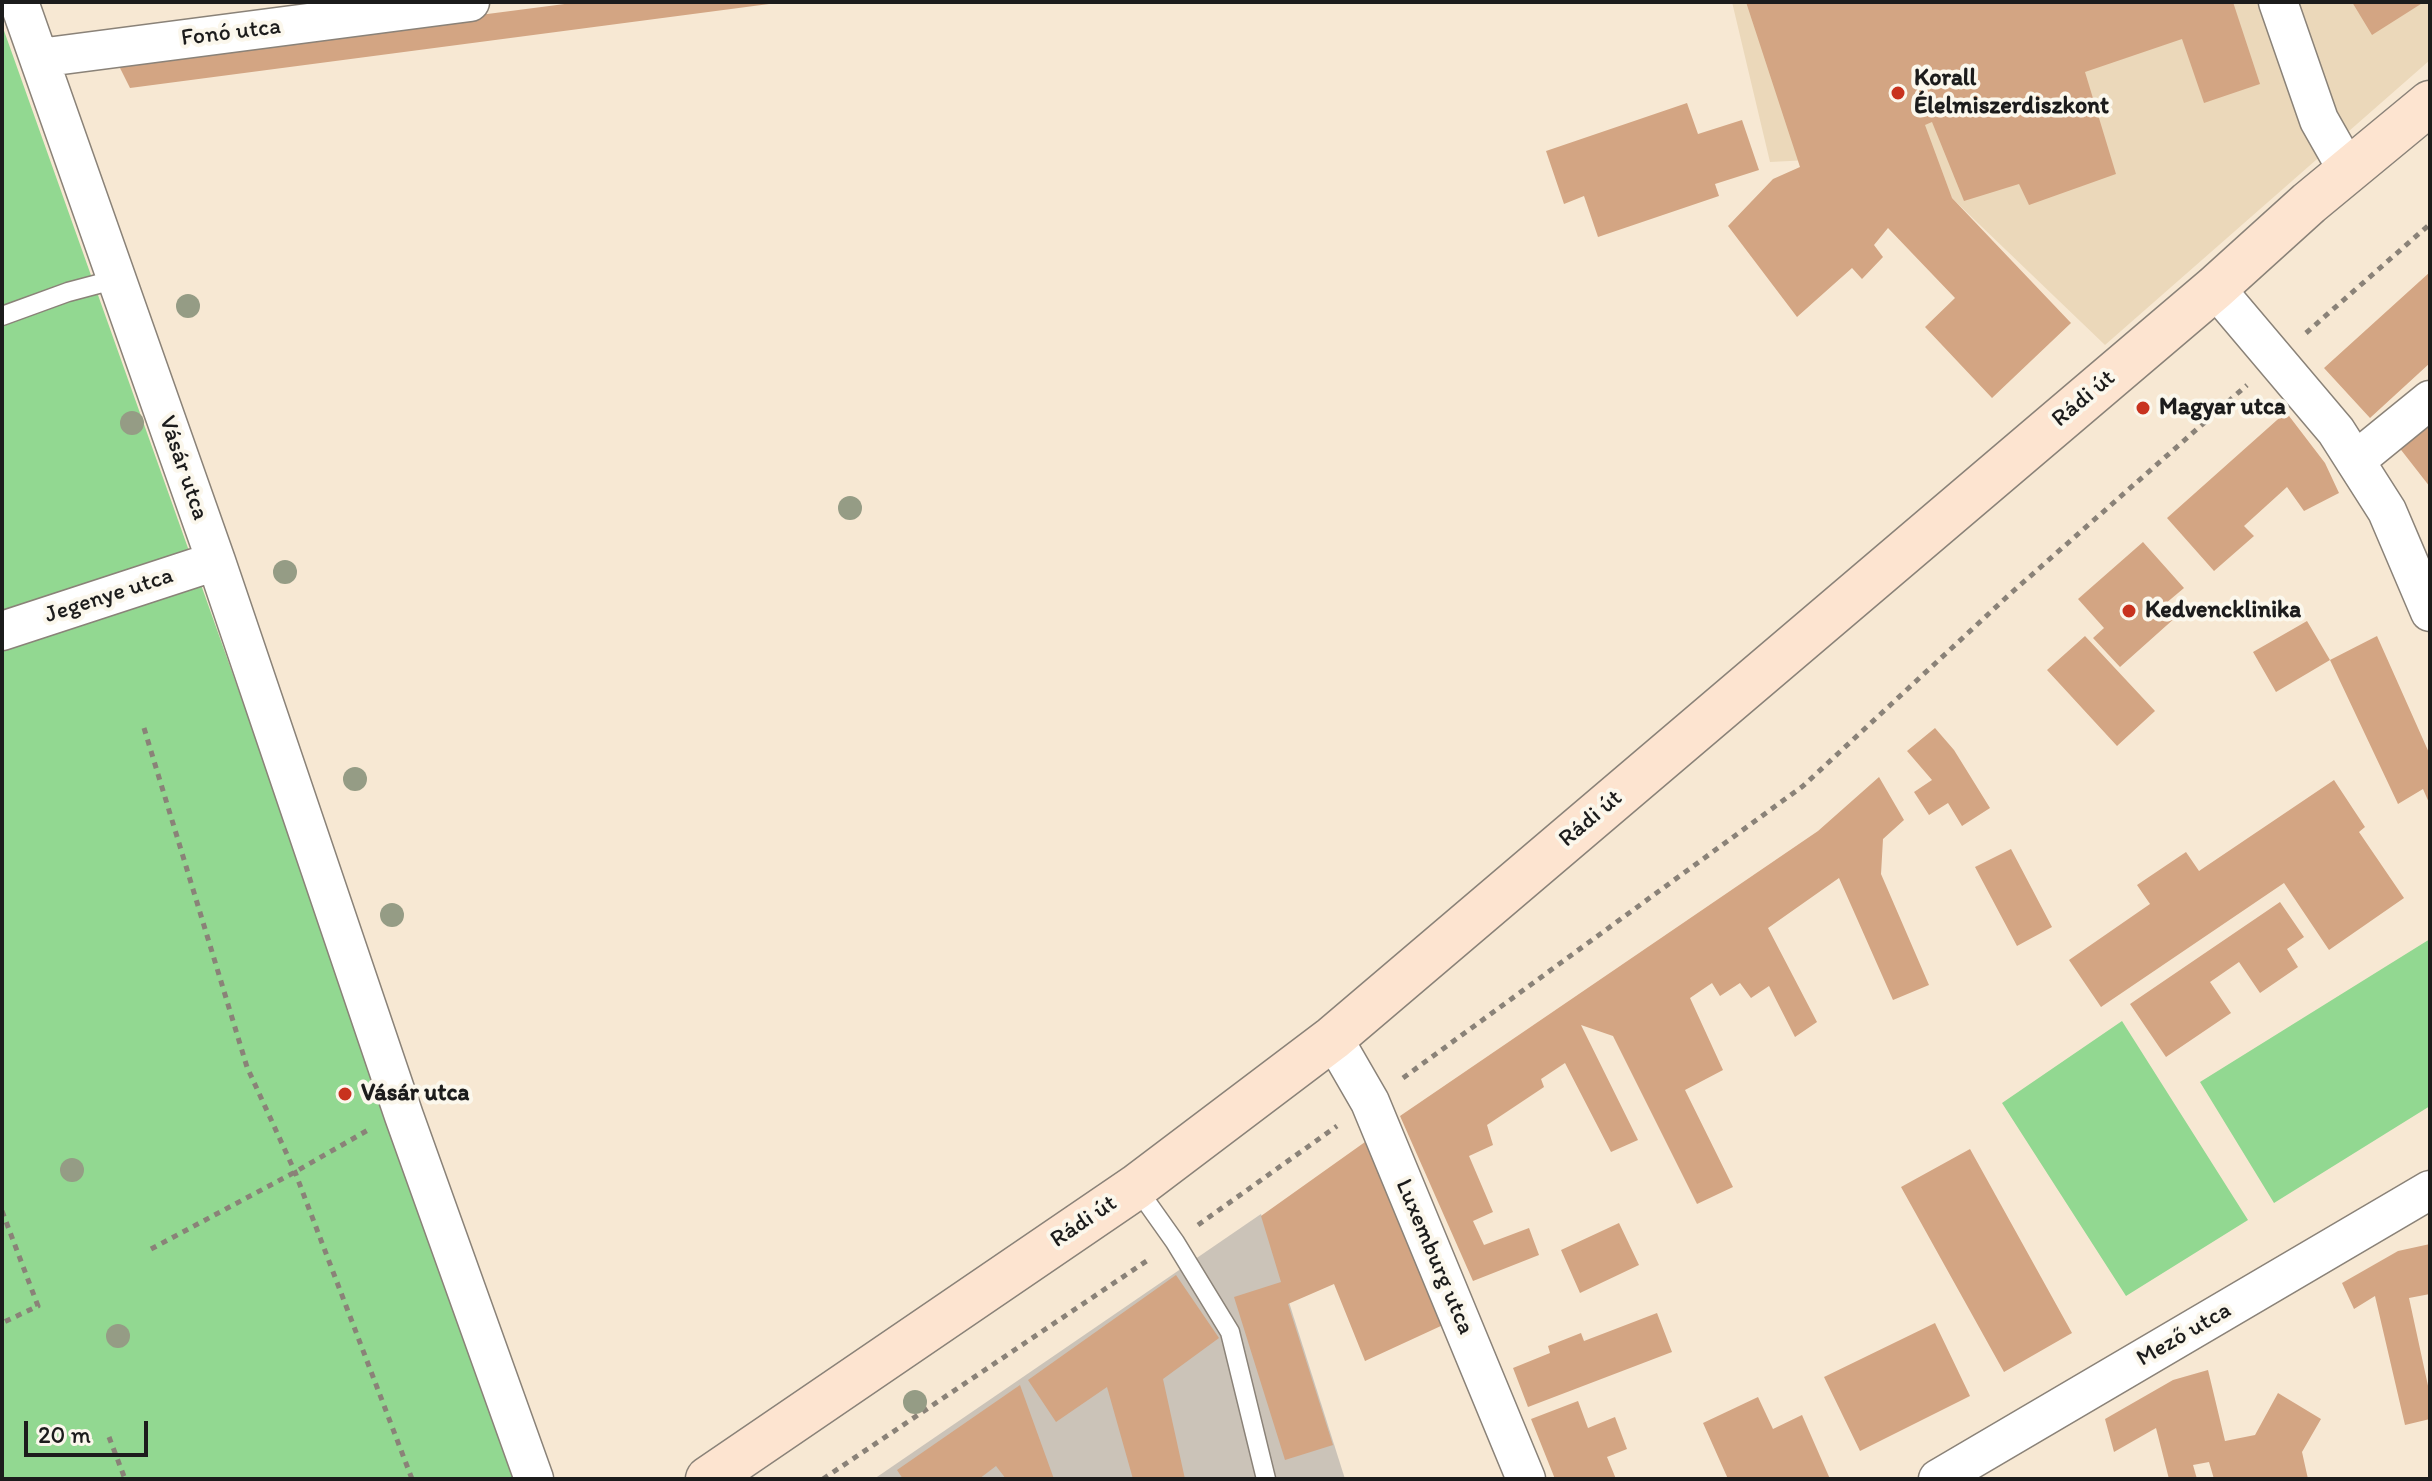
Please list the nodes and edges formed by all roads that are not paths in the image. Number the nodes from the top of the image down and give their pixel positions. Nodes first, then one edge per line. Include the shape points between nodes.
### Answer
1 (19, 2) edge
2 (470, 2) edge
3 (2278, 2) edge
4 (39, 58) junction
5 (2430, 103) edge
6 (2348, 171) junction
7 (117, 279) junction
8 (2215, 288) junction
9 (2, 316) edge
10 (2430, 400) edge
11 (2355, 461) junction
12 (216, 561) junction
13 (2430, 612) edge
14 (2, 631) edge
15 (1333, 1038) junction
16 (1136, 1187) junction
17 (2430, 1190) edge
18 (534, 1479) edge
19 (708, 1479) edge
20 (1266, 1479) edge
21 (1526, 1479) edge
22 (1938, 1479) edge

1 - 4 street, Vásár utca
2 - 4 street, Fonó utca
3 - 6 street via 2319,120
4 - 7 street, Vásár utca
5 - 6 street, Rádi út
6 - 8 street, Rádi út
7 - 9 lane
7 - 12 street, Vásár utca
8 - 11 street via 2336,431
8 - 15 street, Rádi út
10 - 11 street
11 - 13 street via 2387,511
12 - 14 street, Jegenye utca
12 - 18 street, Vásár utca via 404,1116
15 - 16 street, Rádi út
15 - 21 street, Luxemburg utca via 1370,1102
16 - 19 street, Rádi út
16 - 20 lane via 1230,1332
17 - 22 street, Mező utca

